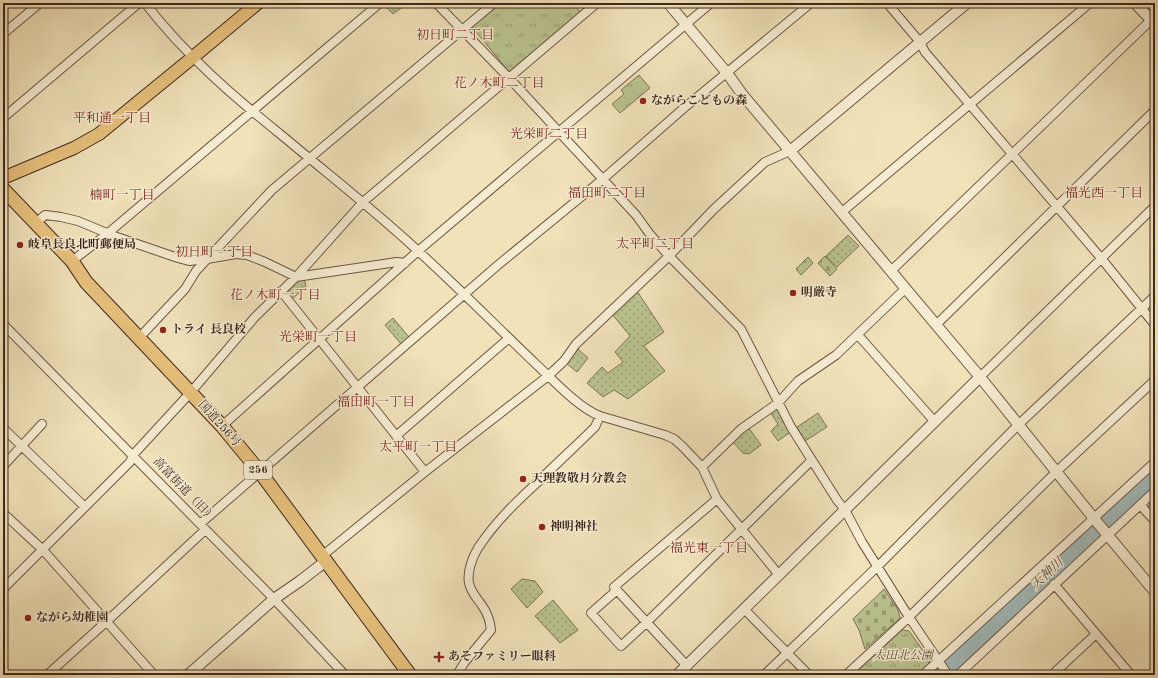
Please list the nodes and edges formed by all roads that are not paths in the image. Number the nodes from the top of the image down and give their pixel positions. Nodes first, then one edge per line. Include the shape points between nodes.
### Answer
1 (40, 3) edge
2 (139, 3) edge
3 (145, 3) edge
4 (258, 3) edge
5 (380, 3) edge
6 (436, 3) edge
7 (494, 3) edge
8 (596, 3) edge
9 (668, 3) edge
10 (711, 3) edge
11 (811, 3) edge
12 (887, 3) edge
13 (967, 3) edge
14 (1090, 3) edge
15 (1136, 3) edge
16 (1153, 22) edge
17 (686, 24) junction
18 (463, 29) junction
19 (3, 34) edge
20 (920, 42) junction
21 (192, 58) junction
22 (727, 73) junction
23 (509, 78) junction
24 (970, 104) junction
25 (1155, 110) edge
26 (252, 111) junction
27 (3, 118) edge
28 (560, 132) junction
29 (790, 151) junction
30 (1012, 154) junction
31 (310, 159) junction
32 (3, 178) edge
33 (603, 179) junction
34 (3, 189) edge
35 (3, 199) edge
36 (363, 202) junction
37 (1057, 206) junction
38 (1155, 206) edge
39 (842, 212) junction
40 (36, 223) junction
41 (106, 234) junction
42 (418, 251) junction
43 (669, 256) junction
44 (1101, 258) junction
45 (207, 260) junction
46 (72, 261) junction
47 (404, 263) junction
48 (891, 271) junction
49 (296, 277) junction
50 (86, 282) junction
51 (906, 288) junction
52 (281, 291) junction
53 (464, 295) junction
54 (1155, 296) edge
55 (1141, 309) junction
56 (3, 324) edge
57 (936, 325) junction
58 (1155, 325) edge
59 (858, 335) junction
60 (139, 338) junction
61 (509, 338) junction
62 (320, 339) junction
63 (548, 376) junction
64 (980, 376) junction
65 (1155, 380) edge
66 (358, 387) junction
67 (191, 392) junction
68 (778, 403) junction
69 (600, 416) junction
70 (935, 422) junction
71 (42, 424) dead end
72 (1018, 425) junction
73 (222, 426) junction
74 (3, 428) edge
75 (396, 436) junction
76 (22, 446) junction
77 (133, 455) junction
78 (812, 460) junction
79 (1155, 462) edge
80 (3, 466) edge
81 (702, 467) junction
82 (260, 472) junction
83 (425, 472) junction
84 (1056, 472) junction
85 (1155, 491) edge
86 (717, 499) junction
87 (1140, 505) junction
88 (85, 507) junction
89 (845, 510) junction
90 (3, 513) edge
91 (1095, 520) junction
92 (1155, 521) edge
93 (203, 527) junction
94 (742, 529) junction
95 (1107, 535) junction
96 (43, 550) junction
97 (324, 558) junction
98 (878, 566) junction
99 (779, 575) junction
100 (1054, 584) junction
101 (3, 587) edge
102 (617, 590) junction
103 (1155, 592) edge
104 (274, 599) junction
105 (744, 609) junction
106 (909, 617) junction
107 (106, 622) junction
108 (647, 622) junction
109 (1096, 634) junction
110 (788, 653) junction
111 (939, 663) junction
112 (687, 666) junction
113 (47, 675) edge
114 (154, 675) edge
115 (188, 675) edge
116 (345, 675) edge
117 (410, 675) edge
118 (457, 675) edge
119 (677, 675) edge
120 (764, 675) edge
121 (809, 675) edge
122 (846, 675) edge
123 (923, 675) edge
124 (948, 675) edge
125 (958, 675) edge
126 (1052, 675) edge
127 (1131, 675) edge

1 - 19 street
2 - 27 street
3 - 21 street
4 - 21 main road
5 - 26 street
6 - 18 street
7 - 18 street
8 - 23 street
9 - 17 street
10 - 17 street
11 - 22 street
12 - 20 street
13 - 20 street
14 - 24 street
15 - 16 street
16 - 30 street
17 - 22 street
17 - 28 street
18 - 23 street
18 - 31 street
20 - 24 street via 925,52
20 - 29 street
21 - 26 street
21 - 32 main road via 99,134 74,148
22 - 29 street
22 - 33 street
23 - 28 street
23 - 36 street
24 - 30 street
24 - 39 street
25 - 37 street
26 - 31 street
26 - 41 street
28 - 33 street
28 - 42 street
29 - 39 street
29 - 43 street via 765,162 713,210
30 - 37 street
30 - 48 street
31 - 36 street
31 - 45 street via 272,190
33 - 43 street
33 - 53 street
34 - 40 highway, 国道256号 / 256
35 - 50 highway, 国道256号 / 256 via 68,269
36 - 42 street
36 - 49 street
37 - 44 street
37 - 57 street
38 - 44 street
39 - 48 street
40 - 41 street via 45,215 60,216
40 - 46 highway, 国道256号 / 256
41 - 45 street via 189,261
41 - 46 street
42 - 47 street
42 - 53 street
43 - 63 street via 576,344 564,361
43 - 68 street via 741,329
44 - 55 street
44 - 64 street
45 - 49 street via 236,254 247,255
45 - 60 street via 186,289
46 - 50 highway, 国道256号 / 256
47 - 49 street
47 - 62 street
48 - 51 street
49 - 52 street
50 - 60 highway, 国道256号 / 256
51 - 57 street
51 - 59 street
52 - 62 street
52 - 67 street via 255,317
53 - 61 street
53 - 66 street
54 - 55 street
55 - 58 street
55 - 72 street
56 - 77 street, 高富街道（旧）
57 - 64 street
59 - 68 street via 836,355 798,381
59 - 70 street
60 - 67 highway, 国道256号 / 256
61 - 63 street
61 - 75 street
62 - 66 street
62 - 73 street
63 - 69 street via 584,408
63 - 83 street
64 - 70 street
64 - 72 street
65 - 84 street
66 - 75 street
66 - 82 street
67 - 73 highway, 国道256号 / 256
67 - 77 street
68 - 78 street
68 - 81 street via 741,429
69 - 81 street via 674,439
69 - 118 street via 595,427 502,516 478,548 472,560 469,584 474,597 490,620 491,630
70 - 89 street
71 - 76 street
72 - 84 street
72 - 98 street
73 - 82 highway, 国道256号 / 256
74 - 76 street
75 - 83 street
76 - 80 street
76 - 88 street
77 - 88 street via 130,462
77 - 93 street, 高富街道（旧）
78 - 89 street
78 - 94 street
79 - 91 street
81 - 86 street
82 - 93 street
82 - 97 highway, 国道256号 / 256
83 - 97 street
84 - 91 street
84 - 106 street
85 - 87 street
86 - 94 street
86 - 102 street via 614,587
87 - 92 street
87 - 95 street
88 - 96 street
89 - 98 street
89 - 99 street
90 - 96 street
91 - 95 street
91 - 111 street
93 - 104 street, 高富街道（旧）
93 - 107 street
94 - 99 street
94 - 108 street
95 - 100 street
95 - 103 street
96 - 101 street
96 - 107 street
97 - 104 street via 300,581
97 - 117 highway, 国道256号 / 256
98 - 106 street
98 - 110 street
99 - 105 street
100 - 109 street
100 - 125 street
102 - 108 street
102 - 108 street via 591,613 621,646
104 - 115 street
104 - 116 street, 高富街道（旧）
105 - 110 street
105 - 112 street
106 - 111 street
106 - 122 street
107 - 113 street
107 - 114 street
108 - 112 street
109 - 126 street
109 - 127 street
110 - 120 street
110 - 121 street
111 - 123 street
111 - 124 street
112 - 119 street

